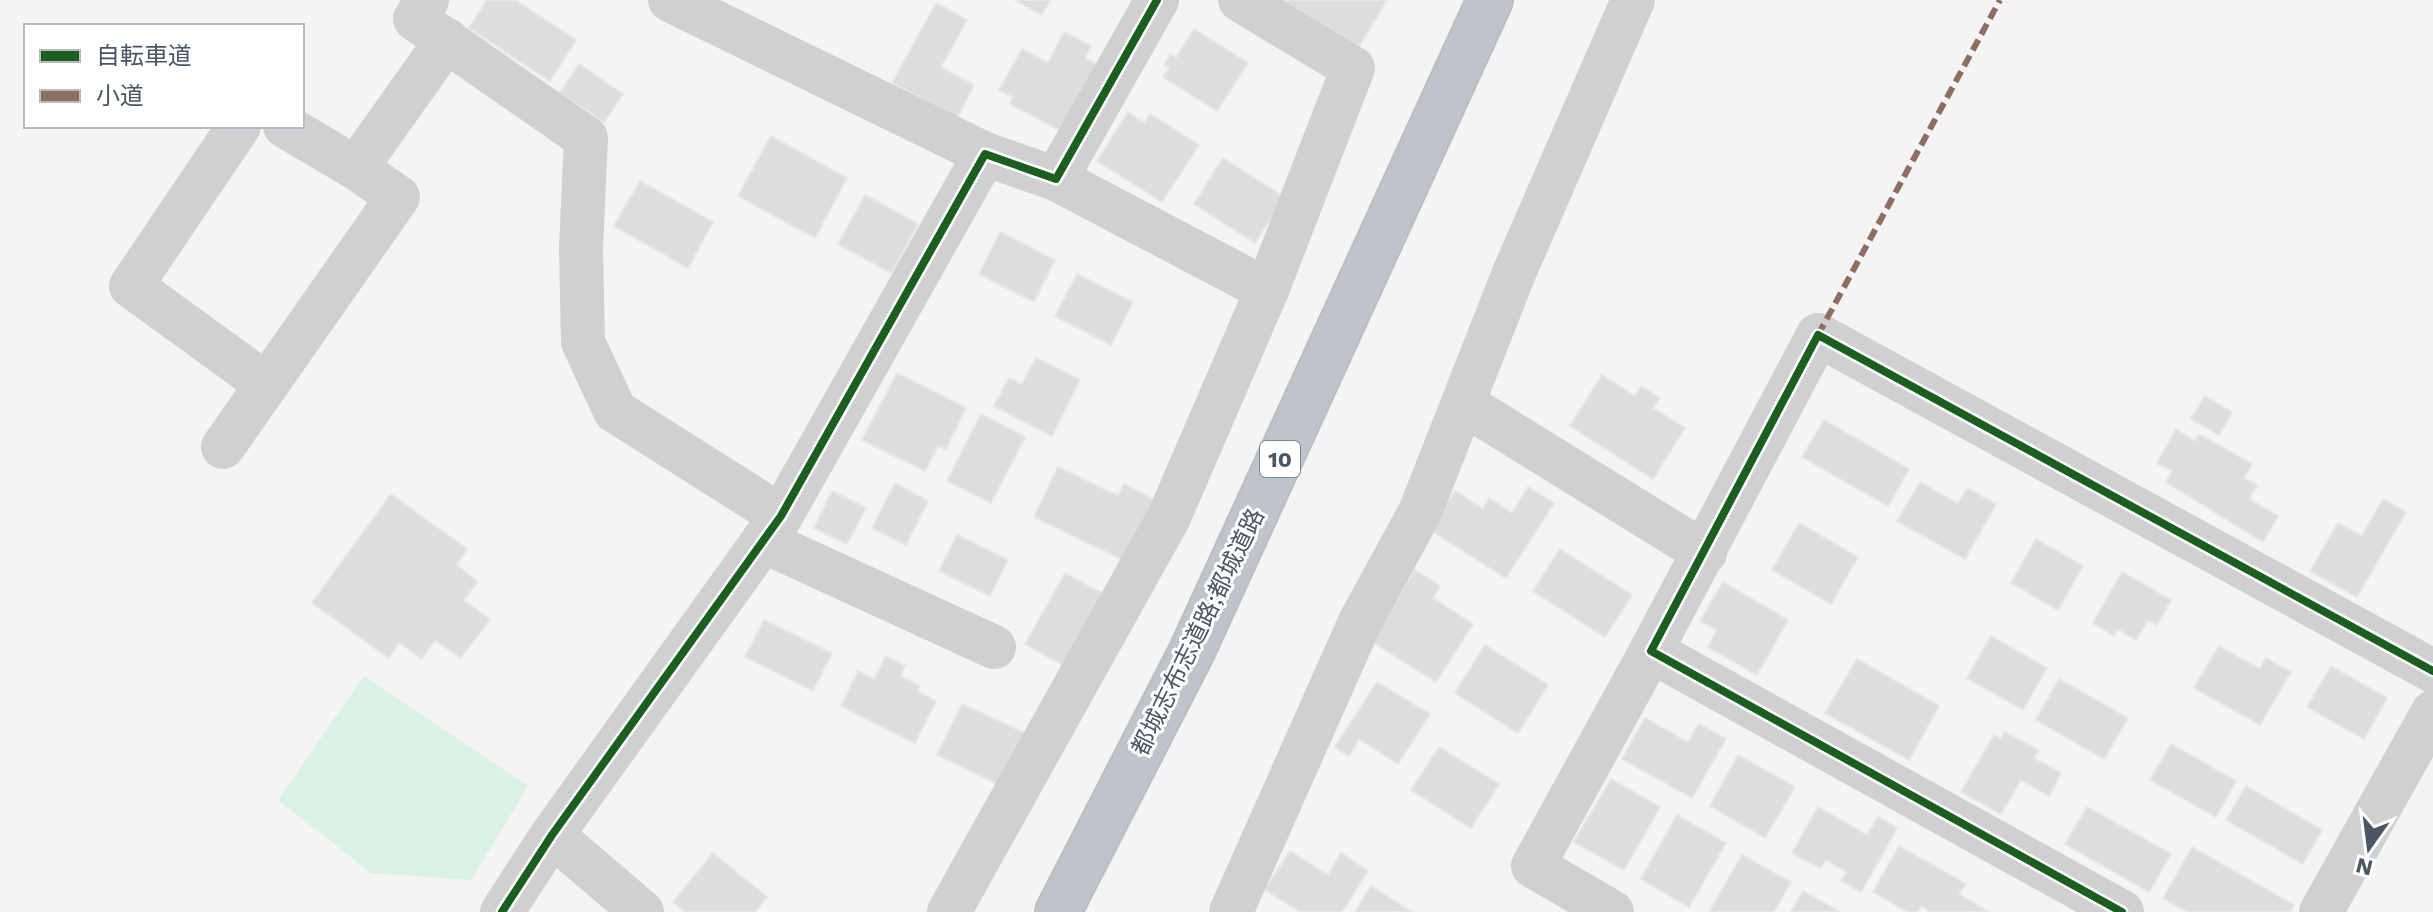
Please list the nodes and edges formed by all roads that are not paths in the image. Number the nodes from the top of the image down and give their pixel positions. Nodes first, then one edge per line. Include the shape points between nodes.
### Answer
1 (427, 0) edge
2 (670, 0) edge
3 (1157, 0) edge
4 (1240, 0) edge
5 (1490, 0) edge
6 (1633, 0) edge
7 (447, 40) junction
8 (238, 128) edge
9 (288, 128) edge
10 (985, 154) junction
11 (356, 168) junction
12 (1056, 179) junction
13 (1267, 290) junction
14 (266, 384) junction
15 (1464, 404) junction
16 (223, 447) dead end
17 (772, 528) junction
18 (1705, 553) junction
19 (994, 647) dead end
20 (1651, 651) junction
21 (2433, 671) edge
22 (2433, 712) edge
23 (552, 835) junction
24 (502, 912) edge
25 (642, 912) edge
26 (949, 912) edge
27 (1058, 912) edge
28 (1231, 912) edge
29 (1612, 912) edge
30 (2122, 912) edge
31 (2321, 912) edge

1 - 7 street via 415,19
2 - 10 street
3 - 12 street
4 - 13 street via 1353,68
5 - 27 highway, 都城志布志道路;都城道路 / 10 via 1192,651
6 - 15 street via 1514,273
7 - 11 street
7 - 17 street via 586,138 583,342 615,411
8 - 14 street via 131,286
9 - 11 street
10 - 12 street
10 - 17 street
11 - 14 street via 398,197
12 - 13 street
13 - 26 street via 1169,517
14 - 16 street
15 - 18 street
15 - 28 street via 1420,512 1360,622
17 - 19 street
17 - 23 street
18 - 20 street
18 - 21 street via 1818,335
20 - 29 street via 1533,866
20 - 30 street
22 - 31 street
23 - 24 street
23 - 25 street

